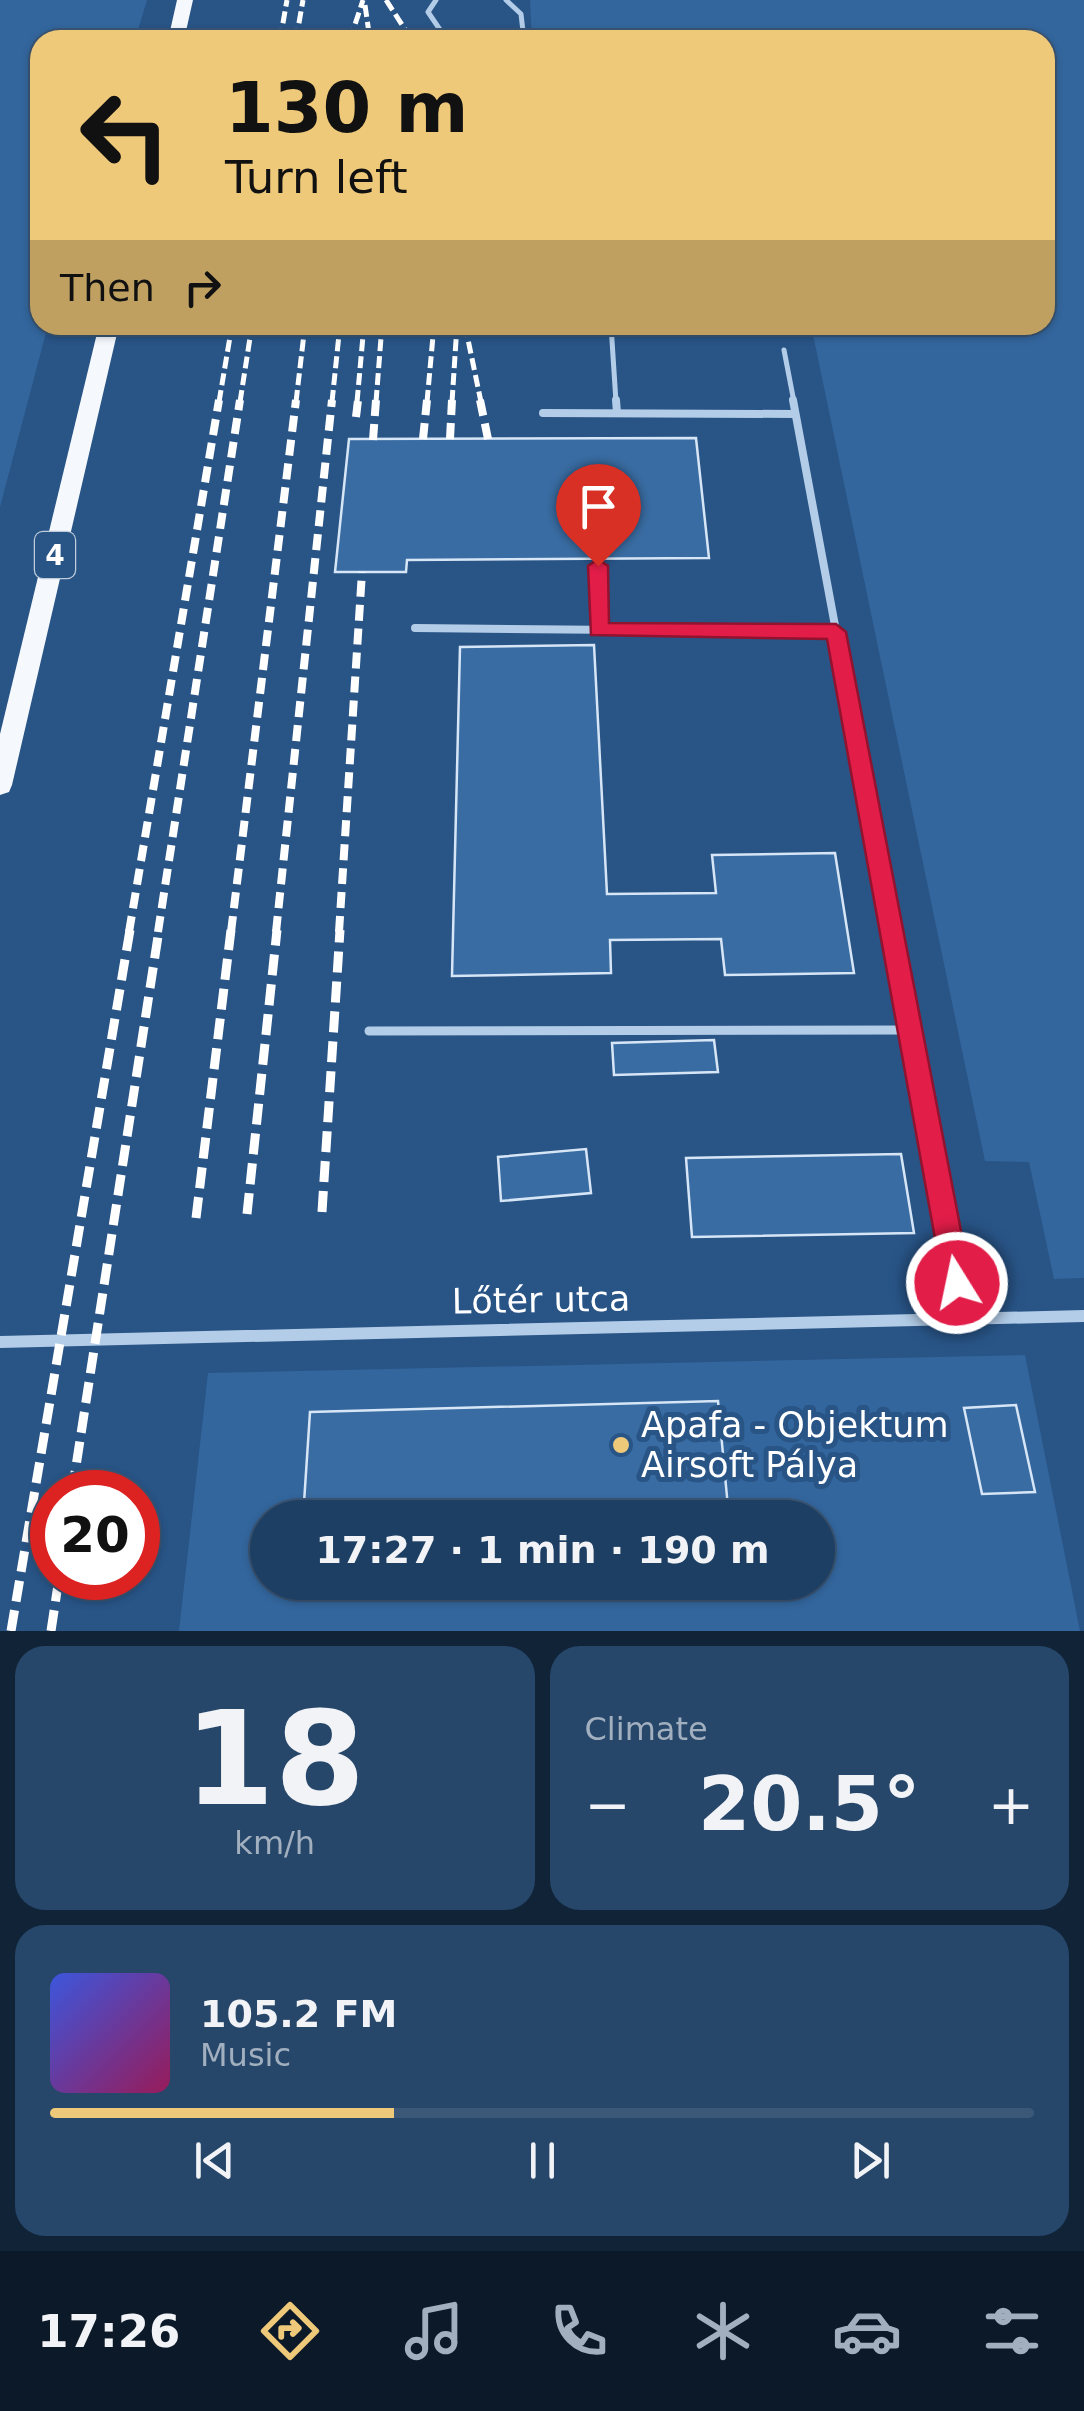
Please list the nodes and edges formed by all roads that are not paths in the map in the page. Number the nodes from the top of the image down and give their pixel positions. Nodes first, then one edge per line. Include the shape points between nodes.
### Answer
1 (185, 0) edge
2 (436, 0) edge
3 (506, 0) edge
4 (178, 30) edge
5 (440, 30) edge
6 (523, 30) edge
7 (107, 335) edge
8 (612, 335) edge
9 (784, 350) dead end
10 (543, 413) dead end
11 (617, 413) junction
12 (796, 414) junction
13 (598, 566) dead end
14 (415, 628) dead end
15 (598, 630) junction
16 (836, 632) junction
17 (0, 785) edge
18 (910, 1030) junction
19 (369, 1032) dead end
20 (1084, 1316) edge
21 (964, 1319) junction
22 (0, 1342) edge

1 - 4 main road
2 - 5 lane via 428,12
3 - 6 lane via 521,14
7 - 17 main road, 4
8 - 11 lane
9 - 12 lane
10 - 11 lane
11 - 12 lane
12 - 16 lane
13 - 15 lane
14 - 15 lane
15 - 16 lane
16 - 18 lane
18 - 19 lane
18 - 21 lane
20 - 21 street, Lőtér utca
21 - 22 street, Lőtér utca

